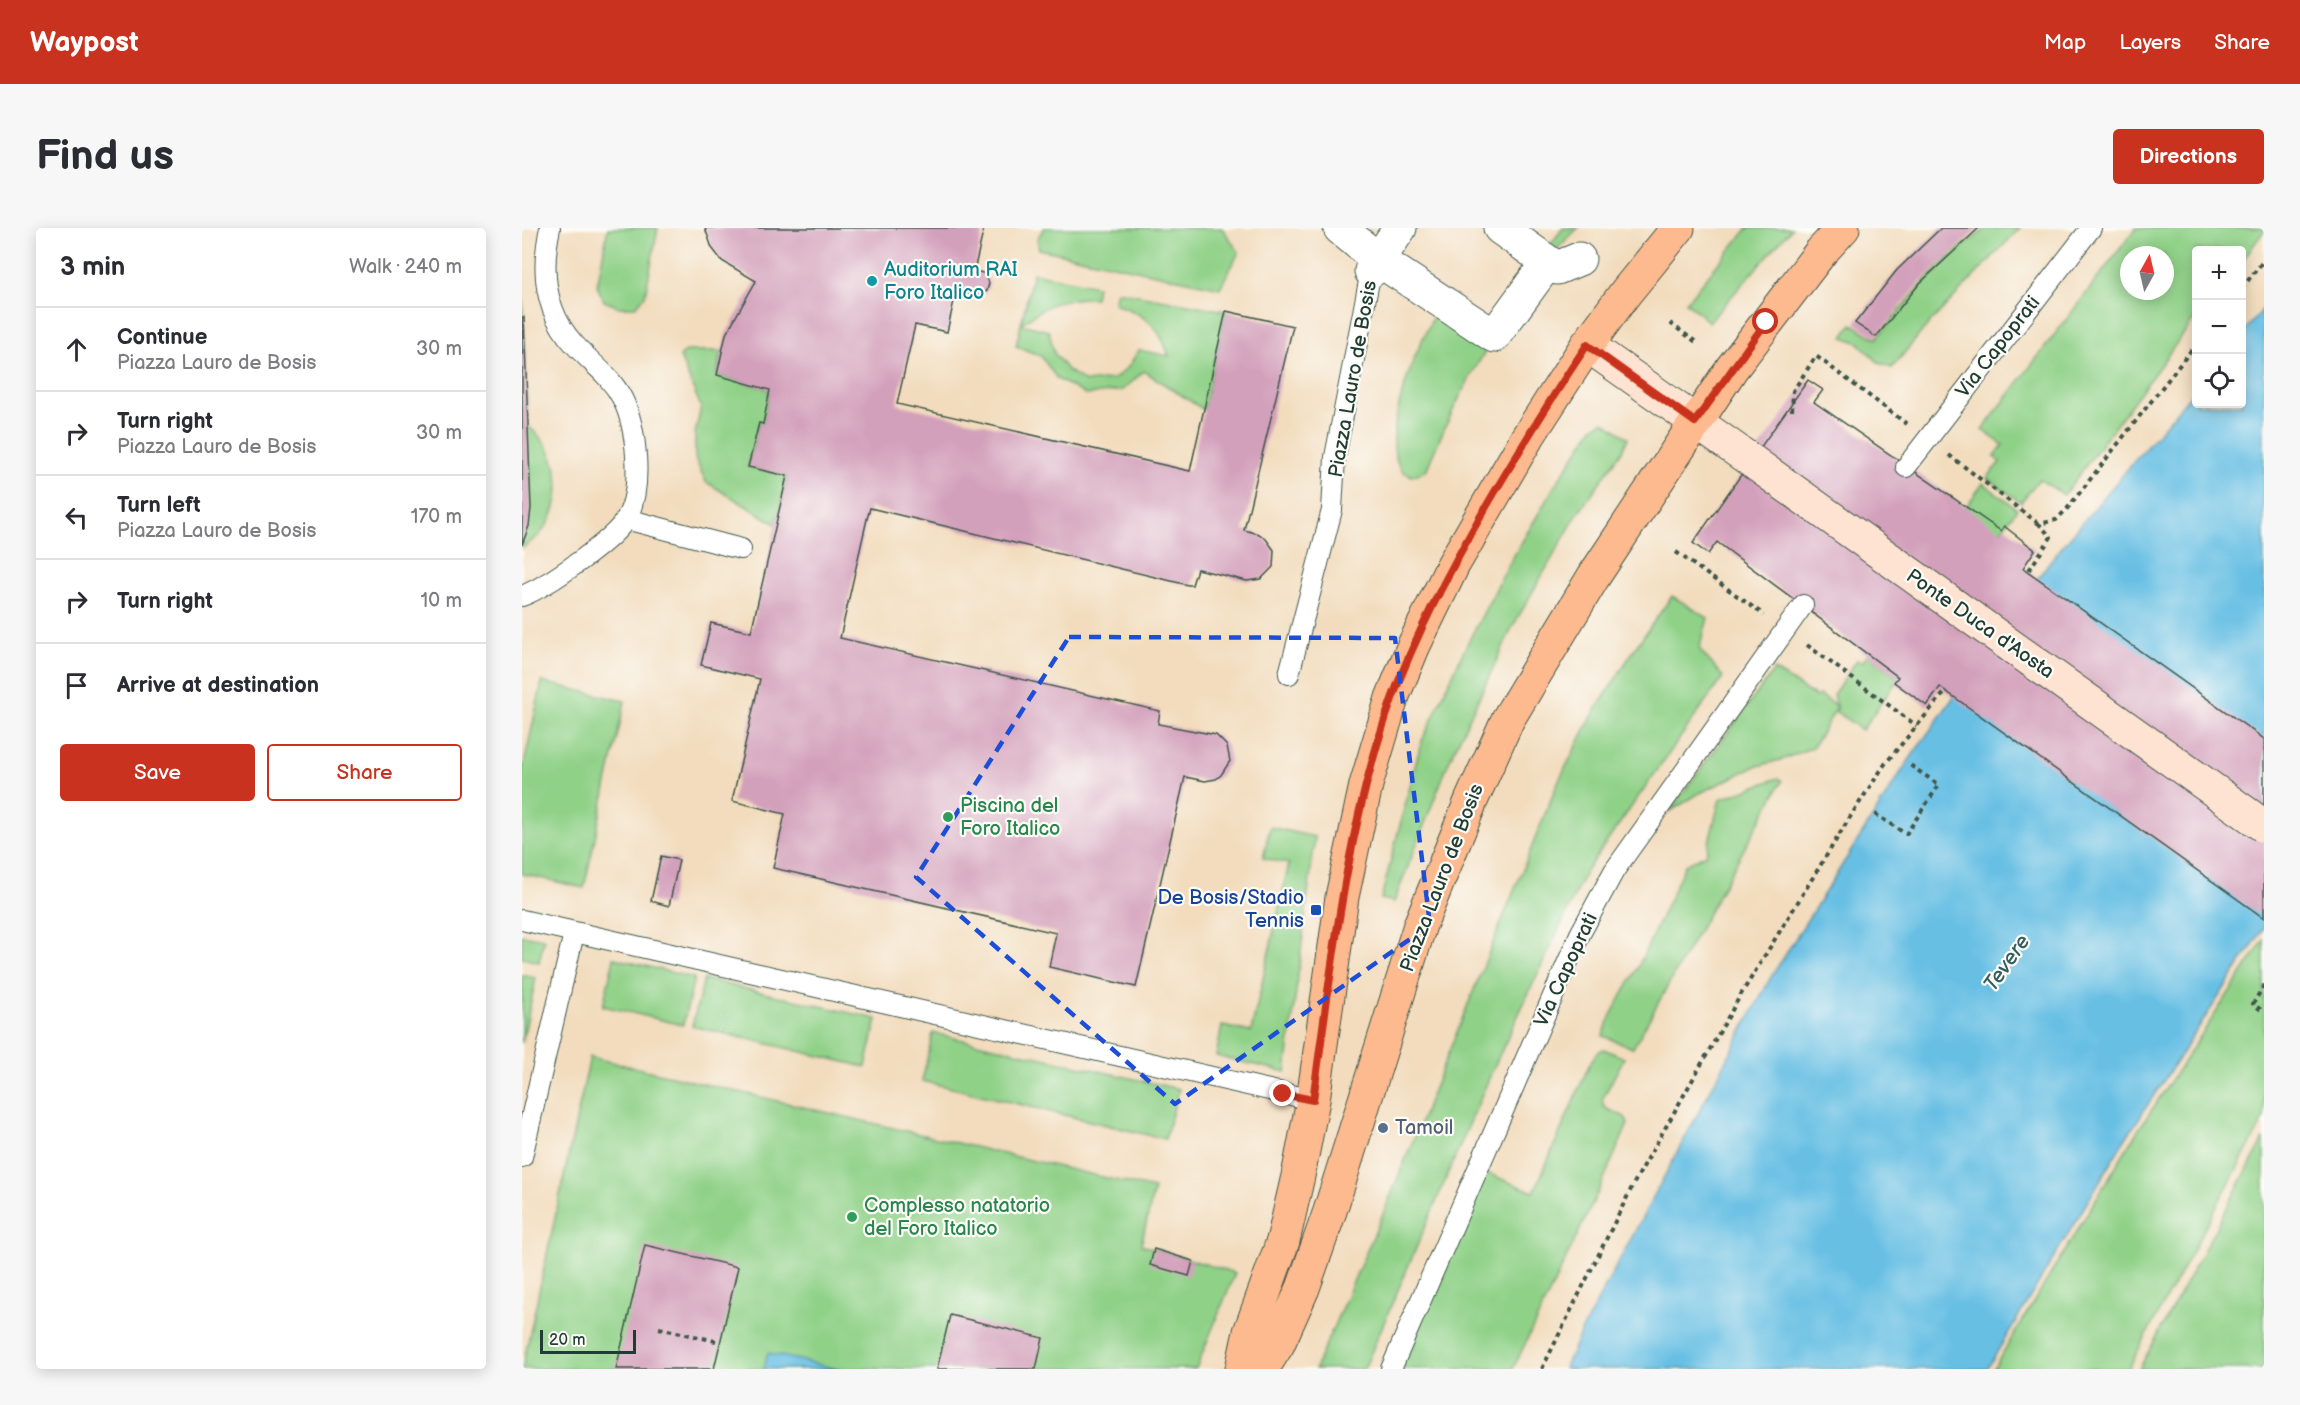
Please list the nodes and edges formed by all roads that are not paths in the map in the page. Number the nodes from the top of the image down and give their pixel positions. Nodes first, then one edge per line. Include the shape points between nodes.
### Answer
1 (550, 228) edge
2 (1340, 228) edge
3 (1400, 228) edge
4 (1500, 228) edge
5 (1678, 228) edge
6 (1843, 228) edge
7 (2091, 228) edge
8 (1374, 265) junction
9 (1587, 345) junction
10 (1695, 422) junction
11 (1906, 467) dead end
12 (626, 519) junction
13 (741, 549) dead end
14 (522, 596) edge
15 (1803, 605) dead end
16 (1289, 674) dead end
17 (2264, 826) edge
18 (522, 920) edge
19 (574, 933) junction
20 (1313, 1100) junction
21 (522, 1156) edge
22 (1242, 1369) edge
23 (1262, 1369) edge
24 (1391, 1369) edge

1 - 12 lane via 544,267 554,312 573,343 610,379 629,413 635,494
2 - 8 street, Piazza Lauro de Bosis
3 - 8 street, Piazza Lauro de Bosis
4 - 8 street, Piazza Lauro de Bosis via 1563,260 1494,336
5 - 9 main road
6 - 10 main road, Piazza Lauro de Bosis via 1766,322
7 - 11 lane, Via Capoprati
8 - 16 lane, Piazza Lauro de Bosis via 1335,457 1332,510
9 - 10 street
9 - 20 main road via 1453,565 1392,698 1366,785 1342,897
10 - 17 street, Ponte Duca d'Aosta, bridge
10 - 23 main road, Piazza Lauro de Bosis via 1565,621 1508,719 1488,762 1420,925 1304,1288
12 - 13 lane
12 - 14 lane via 567,570
15 - 24 lane, Via Capoprati via 1620,862 1584,925
18 - 19 lane
19 - 20 lane
19 - 21 lane
20 - 22 main road via 1282,1241 1250,1332

